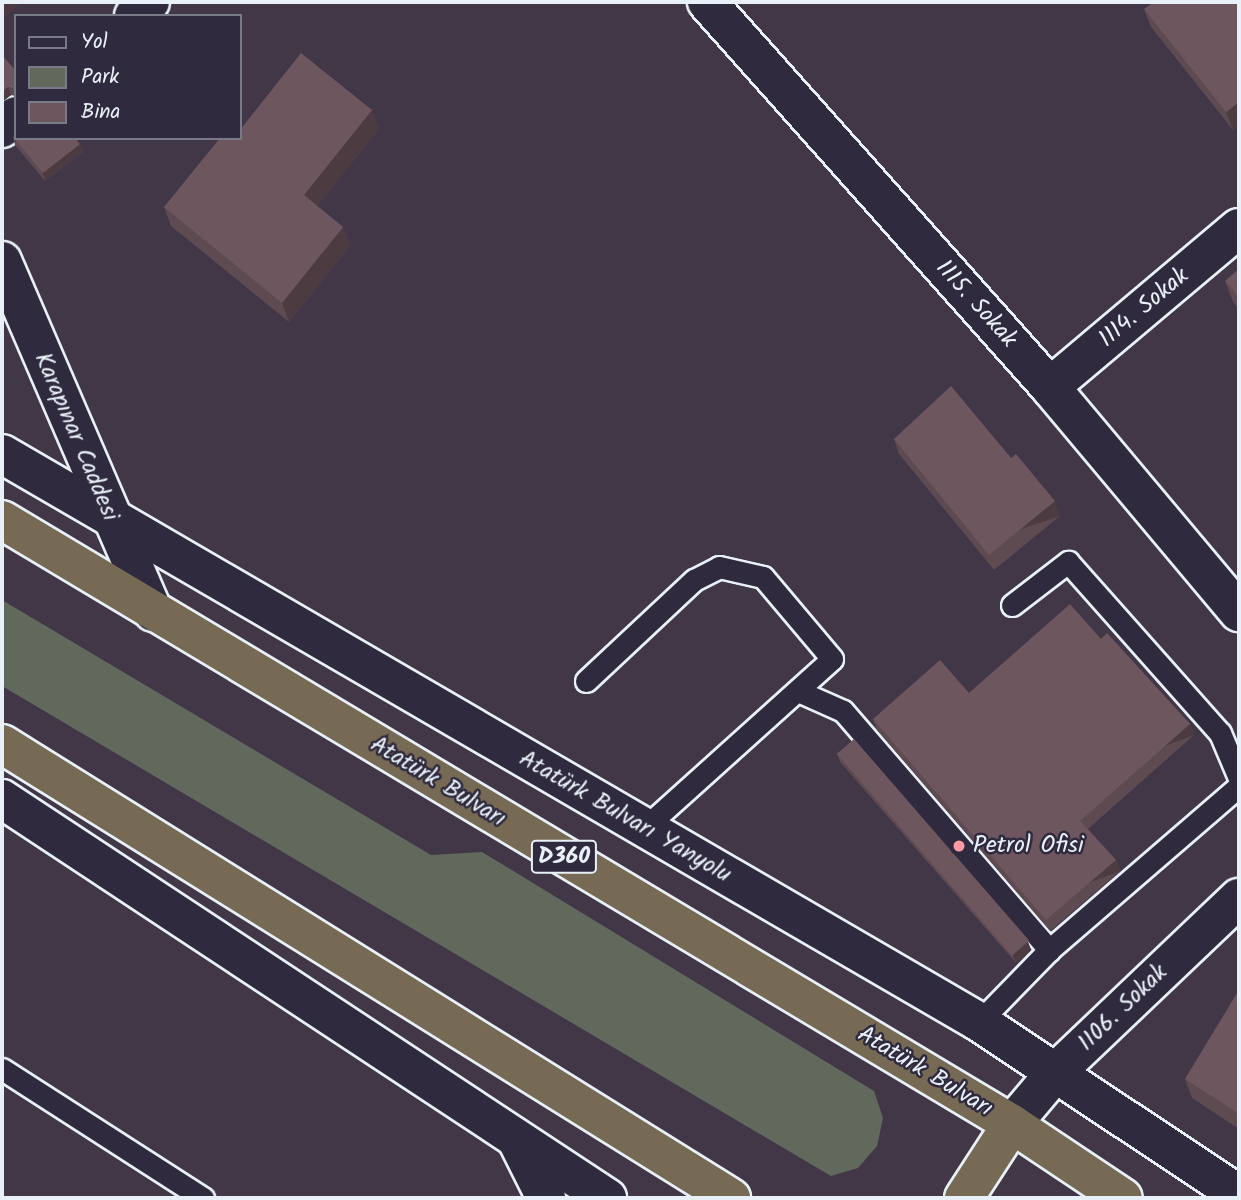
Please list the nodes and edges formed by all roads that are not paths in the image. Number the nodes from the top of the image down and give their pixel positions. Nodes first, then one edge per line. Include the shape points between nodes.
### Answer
1 (150, 2) edge
2 (707, 2) edge
3 (136, 14) edge
4 (1239, 228) edge
5 (2, 261) edge
6 (1050, 387) junction
7 (2, 454) edge
8 (2, 520) edge
9 (112, 520) junction
10 (1012, 605) dead end
11 (153, 612) junction
12 (1239, 612) edge
13 (586, 681) dead end
14 (798, 691) junction
15 (2, 744) edge
16 (1239, 778) edge
17 (1239, 786) edge
18 (2, 799) edge
19 (644, 828) junction
20 (1239, 898) edge
21 (1049, 950) junction
22 (979, 1022) junction
23 (2, 1069) edge
24 (1055, 1073) junction
25 (1012, 1124) junction
26 (518, 1142) junction
27 (1239, 1195) edge
28 (203, 1198) edge
29 (546, 1198) edge
30 (607, 1198) edge
31 (731, 1198) edge
32 (964, 1198) edge
33 (1123, 1198) edge

1 - 3 street
2 - 6 street, 1115. Sokak
4 - 6 street, 1114. Sokak
5 - 9 street, Karapınar Caddesi
6 - 12 street, 1115. Sokak
7 - 9 street, Atatürk Bulvarı Yanyolu
8 - 11 highway, Atatürk Bulvarı / D360
9 - 11 street, Karapınar Caddesi
9 - 19 street, Atatürk Bulvarı Yanyolu
10 - 16 lane via 1068,562 1220,733
11 - 25 highway, Atatürk Bulvarı / D360
13 - 14 lane via 694,580 719,566 763,577 832,659
14 - 19 lane
14 - 21 lane via 843,711
15 - 31 highway
17 - 21 lane
18 - 26 street
19 - 22 street, Atatürk Bulvarı Yanyolu
20 - 24 street, 1106. Sokak
21 - 22 lane
22 - 24 street, Atatürk Bulvarı Yanyolu
23 - 28 lane
24 - 25 street, 1106. Sokak
24 - 27 street, Atatürk Bulvarı Yanyolu
25 - 32 highway
25 - 33 highway, Atatürk Bulvarı / D360
26 - 29 street
26 - 30 street

